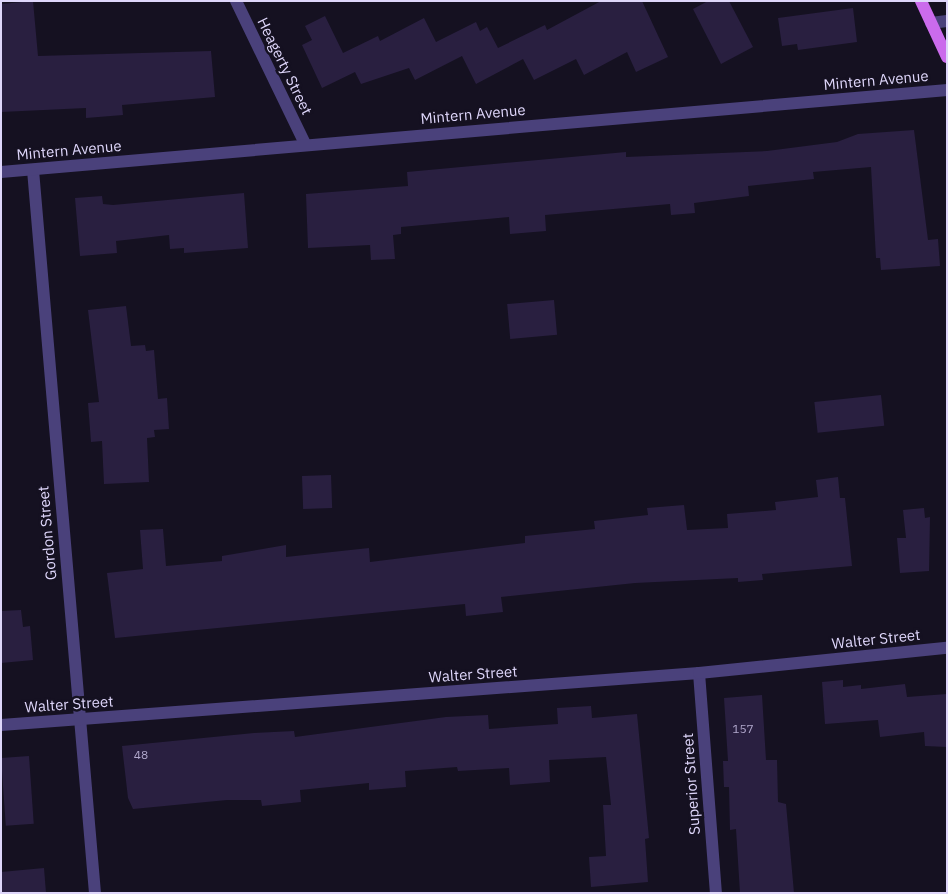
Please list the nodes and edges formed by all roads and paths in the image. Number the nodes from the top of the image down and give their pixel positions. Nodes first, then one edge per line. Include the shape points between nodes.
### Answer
1 (236, 1) edge
2 (920, 1) edge
3 (947, 21) edge
4 (931, 23) junction
5 (947, 57) edge
6 (947, 90) edge
7 (305, 144) junction
8 (33, 170) junction
9 (1, 172) edge
10 (947, 648) edge
11 (699, 673) junction
12 (79, 721) junction
13 (1, 725) edge
14 (95, 893) edge
15 (716, 893) edge

1 - 7 street, Heagerty Street
2 - 4 main road
3 - 4 street
4 - 5 main road
6 - 7 street, Mintern Avenue
7 - 8 street, Mintern Avenue
8 - 9 street, Mintern Avenue
8 - 12 street, Gordon Street
10 - 11 street, Walter Street
11 - 12 street, Walter Street
11 - 15 street, Superior Street
12 - 13 street, Walter Street
12 - 14 street, Gordon Street

